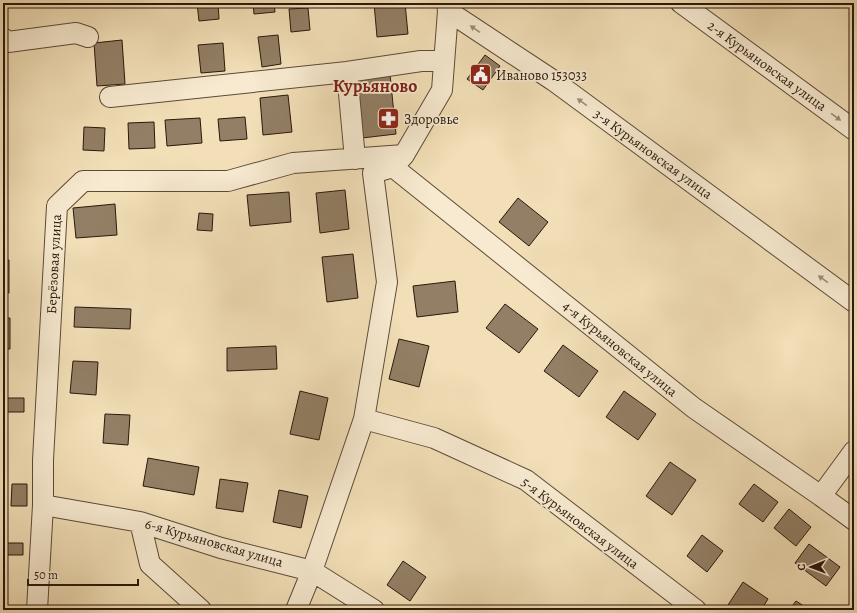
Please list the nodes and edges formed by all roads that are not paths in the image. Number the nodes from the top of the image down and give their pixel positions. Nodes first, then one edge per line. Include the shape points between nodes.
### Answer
1 (680, 3) edge
2 (448, 7) edge
3 (88, 37) dead end
4 (3, 38) edge
5 (444, 61) junction
6 (347, 72) junction
7 (110, 97) dead end
8 (854, 130) edge
9 (354, 159) junction
10 (398, 161) junction
11 (854, 302) edge
12 (364, 419) junction
13 (854, 451) edge
14 (821, 496) junction
15 (43, 506) junction
16 (854, 520) edge
17 (140, 522) junction
18 (312, 571) junction
19 (36, 610) edge
20 (201, 610) edge
21 (296, 610) edge
22 (374, 610) edge
23 (696, 610) edge

1 -> 8 street, 2-я Курьяновская улица
2 - 5 street
11 -> 2 street, 3-я Курьяновская улица via 554,81
3 - 4 street via 76,33 8,42
5 - 6 street via 421,61
5 - 10 street via 442,90
6 - 7 street
6 - 9 street
9 - 10 street, Берёзовая улица
9 - 15 street, Берёзовая улица via 293,163 228,181 83,181 57,206 43,460
10 - 12 street via 373,173 387,282
10 - 14 street, 4-я Курьяновская улица via 694,408
12 - 18 street
12 - 23 street, 5-я Курьяновская улица via 434,438 526,480
13 - 14 street
14 - 16 street, 4-я Курьяновская улица
15 - 17 street, 6-я Курьяновская улица
15 - 19 street, Берёзовая улица
17 - 18 street, 6-я Курьяновская улица via 221,548
17 - 20 street via 150,564
18 - 21 street
18 - 22 street, 6-я Курьяновская улица

